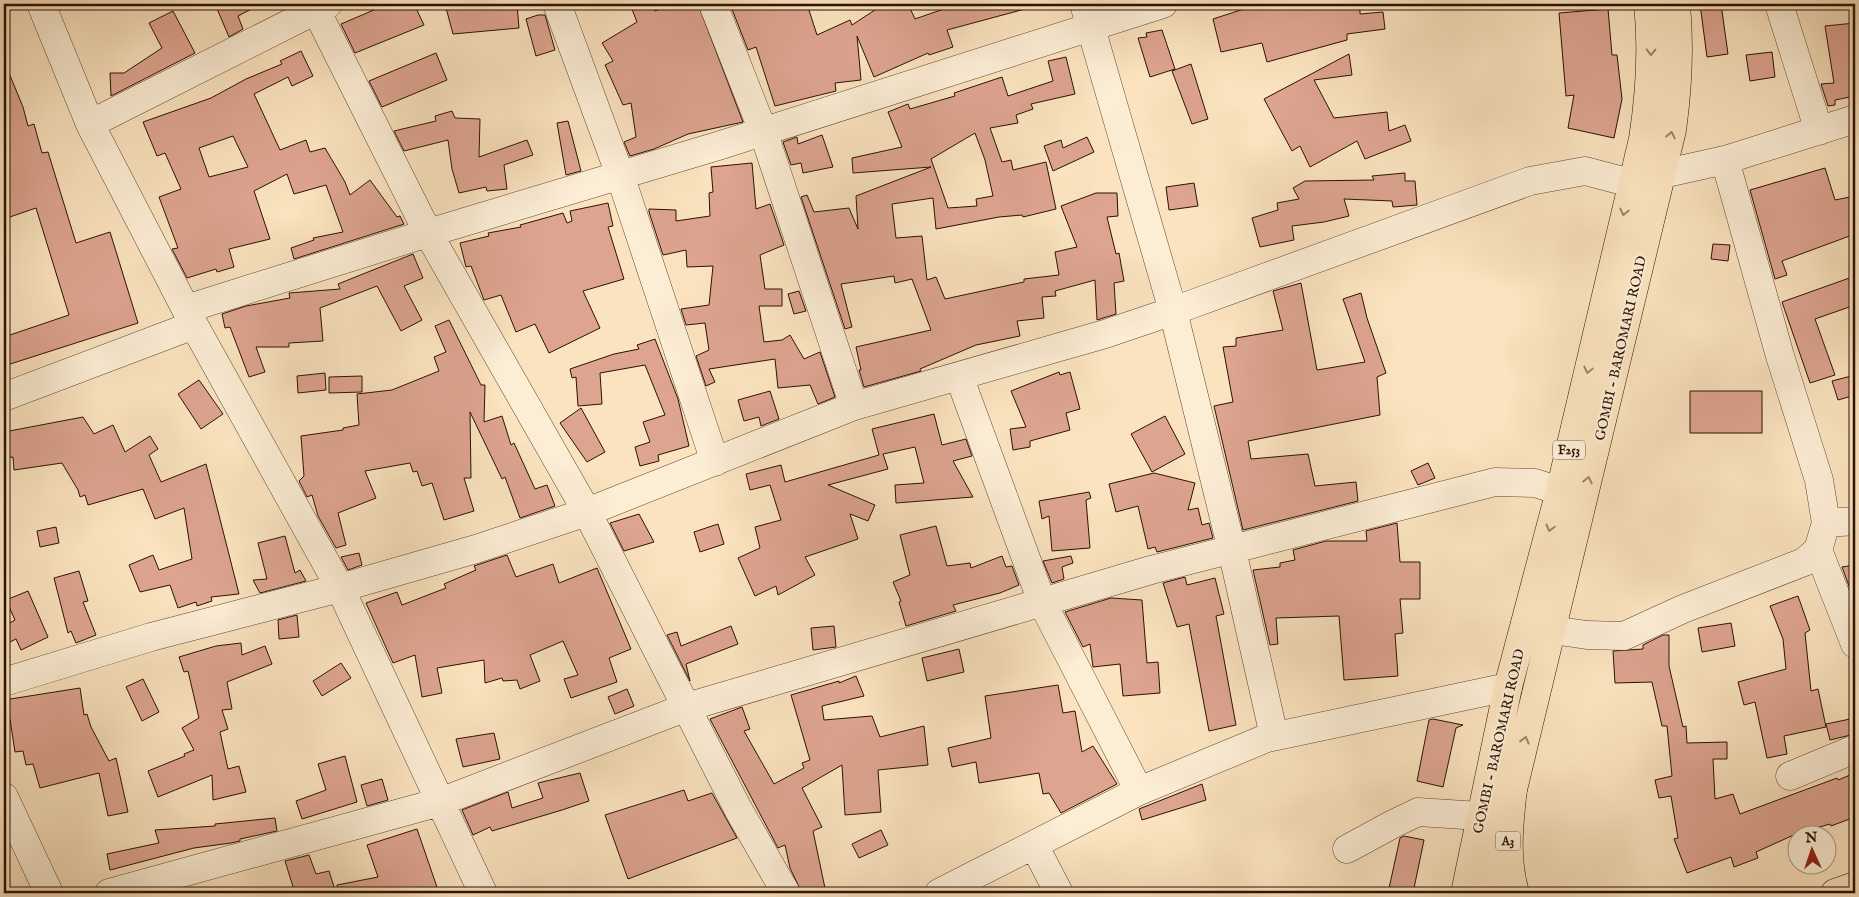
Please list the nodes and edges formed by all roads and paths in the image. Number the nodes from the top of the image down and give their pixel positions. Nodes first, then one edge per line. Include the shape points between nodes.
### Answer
1 (41, 4) edge
2 (557, 4) edge
3 (714, 4) edge
4 (1163, 4) edge
5 (1648, 4) edge
6 (1676, 4) edge
7 (1779, 4) edge
8 (319, 6) edge
9 (1088, 15) edge
10 (1855, 119) edge
11 (90, 124) junction
12 (763, 131) junction
13 (1819, 131) junction
14 (1725, 160) junction
15 (1662, 174) junction
16 (620, 175) junction
17 (1631, 183) junction
18 (428, 233) junction
19 (1173, 311) junction
20 (190, 317) junction
21 (959, 376) junction
22 (4, 397) edge
23 (854, 406) junction
24 (715, 462) junction
25 (1560, 490) junction
26 (587, 512) junction
27 (1855, 521) edge
28 (1826, 522) junction
29 (1232, 550) junction
30 (1818, 550) junction
31 (340, 588) junction
32 (1042, 602) junction
33 (1552, 630) junction
34 (1855, 644) edge
35 (4, 682) edge
36 (1508, 687) junction
37 (687, 707) junction
38 (1274, 736) junction
39 (1855, 750) edge
40 (1790, 776) dead end
41 (1513, 788) junction
42 (1139, 791) junction
43 (4, 797) edge
44 (440, 802) junction
45 (1480, 816) junction
46 (1034, 845) junction
47 (1347, 849) dead end
48 (1855, 886) edge
49 (49, 893) edge
50 (109, 893) edge
51 (482, 893) edge
52 (786, 893) edge
53 (939, 893) edge
54 (1059, 893) edge
55 (1465, 893) edge
56 (1488, 893) edge
57 (1516, 893) edge
58 (1835, 893) edge

1 - 11 street
2 - 16 street
3 - 12 street
4 - 9 street
5 -> 17 main road, GOMBI - BAROMARI ROAD / F253 via 1651,88 1643,139
15 -> 6 main road, GOMBI - BAROMARI ROAD / F253 via 1678,89 1680,45
7 - 13 street
8 - 11 street
8 - 18 street
9 - 12 street
9 - 19 street
10 - 13 street
11 - 20 street
12 - 16 street
12 - 23 street
13 - 14 street
14 - 15 street
14 - 28 street via 1819,480
33 -> 15 main road, GOMBI - BAROMARI ROAD / F253
16 - 18 street
16 - 24 street
17 - 19 street via 1586,171 1530,182
17 -> 25 main road, GOMBI - BAROMARI ROAD / F253
18 - 20 street
18 - 26 street
19 - 21 street
19 - 29 street
20 - 22 street
20 - 31 street
21 - 23 street
21 - 32 street
23 - 24 street
24 - 26 street
25 - 29 street via 1535,483 1495,482
25 -> 36 main road, GOMBI - BAROMARI ROAD / F253
26 - 31 street via 476,549
26 - 37 street
27 - 28 street
28 - 30 street
29 - 32 street
29 - 38 street
30 - 33 street via 1804,562 1683,609 1624,636
30 - 34 street
31 - 35 street via 151,638
31 - 44 street
32 - 37 street
32 - 42 street
41 -> 33 main road, GOMBI - BAROMARI ROAD / F253
36 - 38 street
36 - 45 main road, GOMBI - BAROMARI ROAD / F253
37 - 44 street
37 - 52 street via 738,809
38 - 42 street
39 - 40 street
41 - 56 main road, GOMBI - BAROMARI ROAD / F253
41 - 57 main road, A3 via 1508,856
42 - 46 street
43 - 49 street
44 - 50 street
44 - 51 street
45 - 47 street via 1418,812
45 - 55 main road, GOMBI - BAROMARI ROAD / F253
46 - 53 street
46 - 54 street
48 - 58 main road

